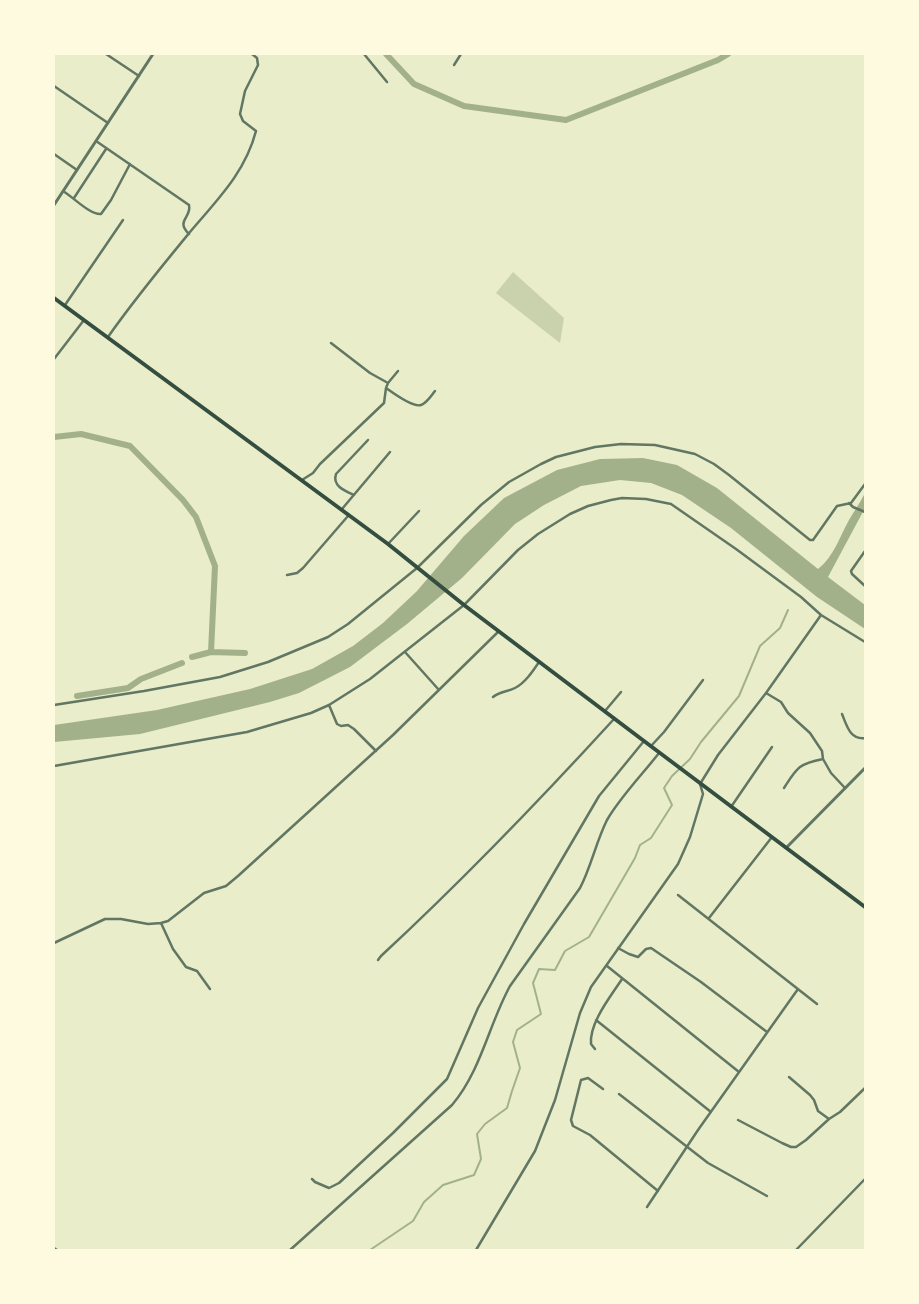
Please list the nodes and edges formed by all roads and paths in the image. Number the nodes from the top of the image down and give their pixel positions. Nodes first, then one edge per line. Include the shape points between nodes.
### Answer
1 (106, 54) edge
2 (153, 54) edge
3 (252, 54) edge
4 (364, 54) edge
5 (461, 54) edge
6 (454, 64) dead end
7 (139, 76) junction
8 (387, 82) dead end
9 (54, 86) edge
10 (108, 123) junction
11 (96, 142) junction
12 (107, 149) junction
13 (54, 154) edge
14 (130, 164) junction
15 (77, 170) junction
16 (63, 191) junction
17 (74, 198) junction
18 (54, 205) edge
19 (123, 220) dead end
20 (189, 234) junction
21 (54, 298) edge
22 (65, 306) junction
23 (84, 320) junction
24 (108, 337) junction
25 (332, 343) dead end
26 (54, 359) edge
27 (398, 371) dead end
28 (388, 382) junction
29 (386, 388) junction
30 (435, 391) dead end
31 (368, 440) dead end
32 (390, 452) dead end
33 (301, 481) junction
34 (865, 484) edge
35 (354, 496) junction
36 (849, 503) junction
37 (341, 510) junction
38 (419, 511) dead end
39 (864, 512) edge
40 (348, 516) junction
41 (388, 544) junction
42 (865, 551) edge
43 (418, 569) junction
44 (287, 575) dead end
45 (865, 586) edge
46 (464, 605) junction
47 (821, 615) junction
48 (498, 631) junction
49 (865, 642) edge
50 (405, 652) junction
51 (540, 662) junction
52 (703, 680) dead end
53 (439, 690) junction
54 (620, 692) dead end
55 (766, 693) junction
56 (493, 697) dead end
57 (54, 705) edge
58 (329, 705) junction
59 (605, 711) junction
60 (842, 714) dead end
61 (614, 719) junction
62 (865, 738) edge
63 (644, 741) junction
64 (651, 746) junction
65 (772, 747) dead end
66 (376, 751) junction
67 (659, 753) junction
68 (823, 759) junction
69 (54, 766) edge
70 (865, 768) edge
71 (700, 784) junction
72 (784, 788) dead end
73 (845, 788) junction
74 (731, 806) junction
75 (772, 838) junction
76 (786, 848) junction
77 (678, 895) dead end
78 (865, 907) edge
79 (709, 918) junction
80 (161, 924) junction
81 (54, 943) edge
82 (618, 948) junction
83 (378, 960) dead end
84 (607, 966) junction
85 (622, 979) junction
86 (210, 989) dead end
87 (798, 989) junction
88 (817, 1004) dead end
89 (596, 1020) junction
90 (767, 1032) junction
91 (596, 1049) dead end
92 (739, 1072) junction
93 (789, 1077) dead end
94 (865, 1088) edge
95 (603, 1089) dead end
96 (619, 1094) dead end
97 (711, 1112) junction
98 (829, 1118) junction
99 (738, 1120) dead end
100 (687, 1148) junction
101 (312, 1179) dead end
102 (865, 1179) edge
103 (658, 1191) junction
104 (767, 1196) dead end
105 (647, 1207) dead end
106 (54, 1248) edge
107 (57, 1250) edge
108 (290, 1250) edge
109 (476, 1250) edge
110 (796, 1250) edge

1 - 7 street
2 - 7 street
3 - 20 street via 258,65 247,86 240,114 243,121 256,131 250,151 229,188
4 - 8 street
5 - 6 street
7 - 10 street
9 - 10 street
10 - 11 street
11 - 12 street
11 - 15 street
12 - 14 street
12 - 17 street
13 - 15 street
14 - 17 street via 101,214 95,214
14 - 20 street via 189,205 190,211 183,224
15 - 16 street
16 - 17 street
16 - 18 street
19 - 22 street
20 - 24 street
21 - 22 main road
22 - 23 main road
23 - 24 main road
23 - 26 street
24 - 33 main road
25 - 28 street via 370,373
27 - 28 street
28 - 29 street
29 - 30 street via 418,406 423,405
29 - 33 street via 384,402
31 - 35 street via 334,479
32 - 35 street
33 - 37 main road
34 - 36 street
35 - 37 street
36 - 39 street
36 - 43 street via 837,506 826,524 810,540 730,475 695,454 655,445 595,447 556,457 509,482 481,505
37 - 40 main road
38 - 41 street
40 - 41 main road
40 - 44 street via 312,560 297,573
41 - 43 main road
42 - 45 street via 851,571
43 - 46 main road
43 - 57 street via 335,633 268,662 225,676
46 - 47 street via 518,550 546,528 588,506 634,498 664,502 679,509 801,596
46 - 48 main road
46 - 50 street
47 - 49 street
47 - 55 street
48 - 51 main road
48 - 53 street
50 - 53 street
50 - 58 street
51 - 56 street via 516,688
51 - 59 main road
52 - 64 street
53 - 66 street
54 - 59 street
55 - 68 street via 781,702 810,733
55 - 71 street via 718,754
58 - 66 street via 337,724 354,729
58 - 69 street via 247,732
59 - 61 main road
60 - 62 street via 852,734
61 - 63 main road
61 - 83 street via 547,792
63 - 64 main road
63 - 101 street via 599,796 524,924 478,1008 447,1079 393,1134 338,1183 329,1188
64 - 67 main road
65 - 74 street
66 - 80 street via 226,886 204,893
67 - 71 main road
67 - 108 street via 608,819 580,888 510,986 463,1093
68 - 72 street via 798,768
68 - 73 street
70 - 73 street
71 - 74 main road
71 - 82 street via 703,794 678,864
73 - 76 street
74 - 75 main road
75 - 76 main road
75 - 79 street
76 - 78 main road
77 - 79 street
79 - 87 street
80 - 81 street via 105,919
80 - 86 street via 186,967 197,971
82 - 84 street
82 - 90 street via 638,957 646,948 651,948
84 - 85 street
84 - 109 street via 591,988 580,1013 555,1100 535,1151
85 - 89 street
85 - 92 street
87 - 88 street
87 - 90 street
89 - 91 street via 590,1040
89 - 97 street
90 - 92 street
92 - 97 street
93 - 98 street via 810,1095 818,1111
94 - 98 street
95 - 103 street via 588,1078 581,1080 571,1120 574,1126 590,1135
96 - 100 street
97 - 100 street
98 - 99 street via 796,1147
100 - 103 street
100 - 104 street
102 - 110 street
103 - 105 street
106 - 107 street

